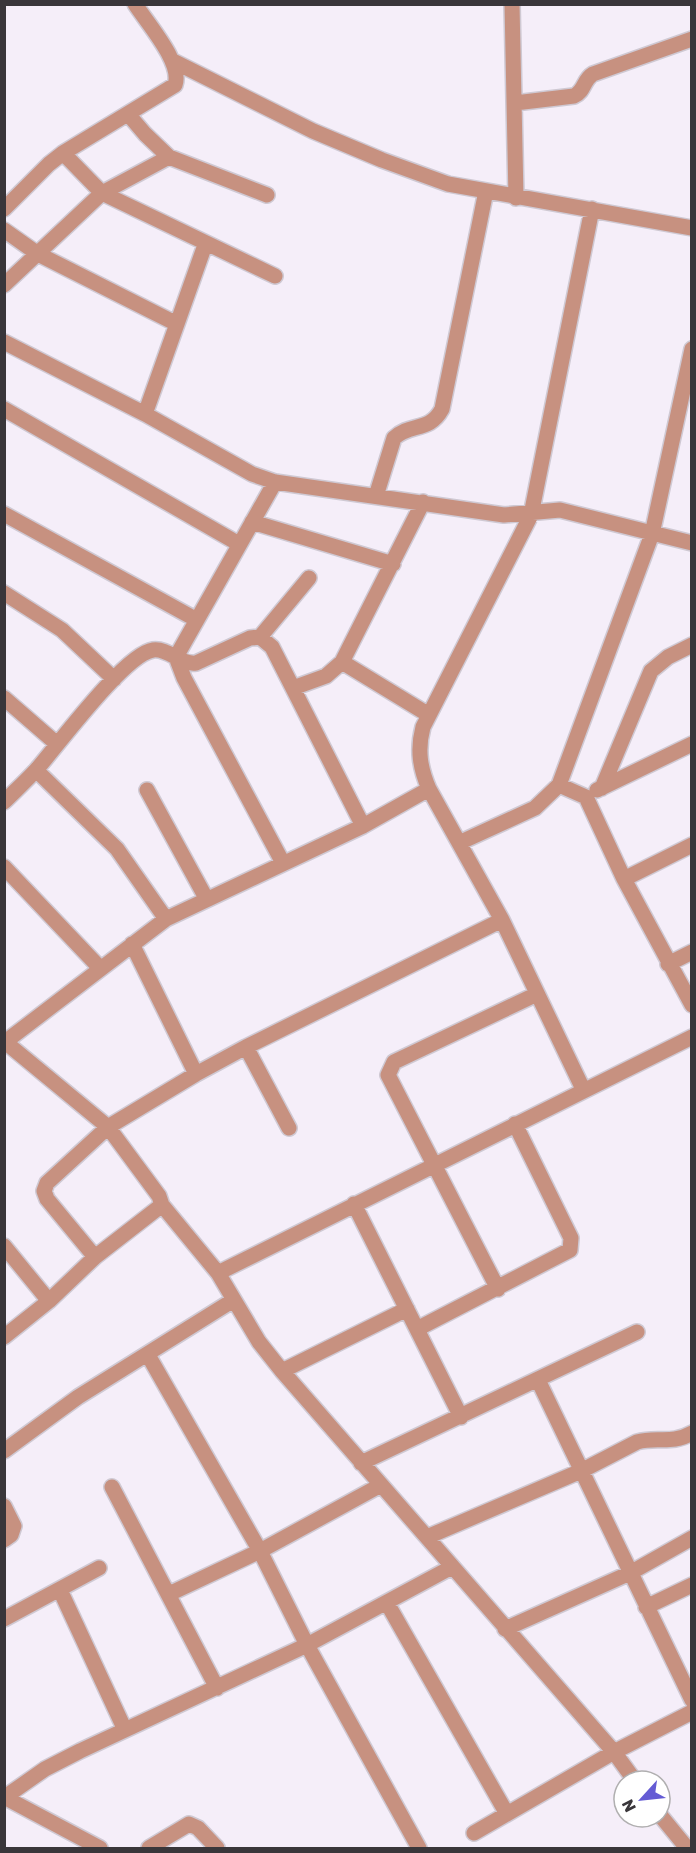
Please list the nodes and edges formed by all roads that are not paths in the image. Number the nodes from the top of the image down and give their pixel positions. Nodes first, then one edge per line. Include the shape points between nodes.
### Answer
1 (135, 4) edge
2 (512, 4) edge
3 (692, 39) edge
4 (173, 61) junction
5 (515, 103) junction
6 (128, 114) junction
7 (63, 153) junction
8 (169, 157) junction
9 (486, 191) junction
10 (102, 193) junction
11 (267, 195) dead end
12 (516, 198) junction
13 (4, 209) edge
14 (592, 209) junction
15 (692, 228) edge
16 (4, 230) edge
17 (205, 244) junction
18 (38, 254) junction
19 (275, 276) dead end
20 (4, 285) edge
21 (175, 323) junction
22 (4, 342) edge
23 (692, 349) edge
24 (4, 409) edge
25 (145, 414) junction
26 (274, 482) junction
27 (376, 496) junction
28 (423, 502) junction
29 (4, 514) edge
30 (531, 515) junction
31 (252, 522) junction
32 (652, 534) junction
33 (692, 543) edge
34 (239, 544) junction
35 (393, 564) junction
36 (309, 578) dead end
37 (4, 593) edge
38 (197, 620) junction
39 (260, 637) junction
40 (692, 645) edge
41 (176, 657) junction
42 (342, 663) junction
43 (114, 679) junction
44 (293, 688) junction
45 (4, 698) edge
46 (429, 715) junction
47 (57, 744) junction
48 (692, 744) edge
49 (36, 770) junction
50 (559, 785) junction
51 (602, 788) junction
52 (429, 789) junction
53 (147, 790) dead end
54 (586, 797) junction
55 (4, 802) edge
56 (363, 826) junction
57 (461, 842) junction
58 (692, 845) edge
59 (283, 863) junction
60 (4, 867) edge
61 (624, 879) junction
62 (206, 898) junction
63 (166, 919) junction
64 (502, 920) junction
65 (132, 944) junction
66 (692, 952) edge
67 (668, 964) junction
68 (100, 968) junction
69 (537, 994) junction
70 (692, 1005) edge
71 (692, 1037) edge
72 (5, 1041) edge
73 (246, 1047) junction
74 (196, 1074) junction
75 (583, 1089) junction
76 (515, 1124) junction
77 (108, 1127) junction
78 (289, 1128) dead end
79 (434, 1164) junction
80 (354, 1204) junction
81 (162, 1205) junction
82 (4, 1246) edge
83 (95, 1257) junction
84 (218, 1273) junction
85 (498, 1289) junction
86 (49, 1301) junction
87 (232, 1301) junction
88 (407, 1309) junction
89 (417, 1329) junction
90 (637, 1332) dead end
91 (4, 1337) edge
92 (148, 1355) junction
93 (282, 1371) junction
94 (538, 1380) junction
95 (461, 1417) junction
96 (692, 1434) edge
97 (4, 1451) edge
98 (361, 1462) junction
99 (581, 1471) junction
100 (381, 1485) junction
101 (112, 1487) dead end
102 (4, 1506) edge
103 (427, 1537) junction
104 (692, 1539) edge
105 (4, 1540) edge
106 (260, 1551) junction
107 (99, 1568) dead end
108 (452, 1568) junction
109 (630, 1573) junction
110 (692, 1585) edge
111 (60, 1590) junction
112 (169, 1594) junction
113 (387, 1602) junction
114 (646, 1607) junction
115 (4, 1619) edge
116 (505, 1629) junction
117 (307, 1645) junction
118 (217, 1688) junction
119 (692, 1700) edge
120 (692, 1712) edge
121 (125, 1730) junction
122 (614, 1752) junction
123 (626, 1769) edge
124 (5, 1797) edge
125 (507, 1814) junction
126 (671, 1829) edge
127 (474, 1833) dead end
128 (100, 1848) edge
129 (149, 1848) edge
130 (217, 1848) edge
131 (419, 1848) edge
132 (687, 1848) edge

1 - 4 street
2 - 5 street
3 - 5 street via 593,74 580,93 573,96
4 - 6 street via 175,85
4 - 9 street via 313,131 382,160 448,184
5 - 12 street
6 - 7 street
6 - 8 street
7 - 10 street
7 - 13 street
8 - 10 street
8 - 11 street
9 - 12 street
9 - 27 street via 442,409 431,423 400,432 394,438
10 - 17 street
10 - 18 street
12 - 14 street
14 - 15 street
14 - 30 street
16 - 18 street
17 - 19 street
17 - 21 street
18 - 20 street
18 - 21 street
21 - 25 street
22 - 25 street
23 - 32 street
24 - 34 street
25 - 26 street via 252,474
26 - 27 street
26 - 31 street
27 - 28 street
28 - 30 street via 490,514
28 - 35 street
29 - 38 street
30 - 32 street via 560,510
30 - 46 street
31 - 34 street
31 - 35 street
32 - 33 street
32 - 50 street
34 - 38 street
35 - 42 street
36 - 39 street
37 - 43 street via 62,630
38 - 41 street
39 - 41 street via 196,663 187,664
39 - 44 street via 272,647
40 - 51 street via 651,671
41 - 43 street via 153,650
41 - 59 street
42 - 44 street via 326,676
42 - 46 street
43 - 47 street
44 - 56 street
45 - 47 street
46 - 52 street via 419,742 422,774
47 - 49 street
48 - 51 street
49 - 55 street
49 - 63 street via 117,849
50 - 54 street
50 - 57 street via 535,807
51 - 54 street
52 - 56 street
52 - 57 street
53 - 62 street
54 - 61 street
56 - 59 street
57 - 64 street
58 - 61 street
59 - 62 street
60 - 68 street
61 - 67 street
62 - 63 street
63 - 65 street
64 - 69 street
64 - 73 street
65 - 68 street
65 - 74 street
66 - 67 street
67 - 70 street
68 - 72 street
69 - 75 street
69 - 79 street via 394,1062 389,1069 390,1082
71 - 75 street
72 - 77 street
73 - 74 street
73 - 78 street
74 - 77 street
75 - 76 street
76 - 79 street
76 - 85 street via 572,1245 565,1255
77 - 81 street
77 - 83 street via 47,1183 44,1191
79 - 80 street
79 - 85 street
80 - 84 street
80 - 88 street
81 - 83 street
81 - 84 street
82 - 86 street
83 - 86 street
84 - 87 street
85 - 89 street
86 - 91 street
87 - 92 street
87 - 93 street
88 - 89 street
88 - 93 street
89 - 95 street
90 - 94 street
92 - 97 street via 78,1397
92 - 106 street
93 - 98 street
94 - 95 street
94 - 99 street
95 - 98 street
96 - 99 street via 670,1442 637,1442
98 - 100 street
99 - 103 street
99 - 109 street
100 - 103 street
100 - 106 street
101 - 112 street
102 - 105 street via 14,1526
103 - 108 street
104 - 109 street
106 - 112 street
106 - 117 street
107 - 111 street
108 - 113 street
108 - 116 street
109 - 114 street
109 - 116 street
110 - 114 street
111 - 115 street
111 - 121 street
112 - 118 street
113 - 117 street
113 - 125 street
114 - 119 street
116 - 122 street
117 - 118 street
117 - 131 street
118 - 121 street
120 - 122 street
121 - 124 street via 58,1762
122 - 123 street
122 - 125 street
124 - 128 street
125 - 127 street
126 - 132 street
129 - 130 street via 189,1824

